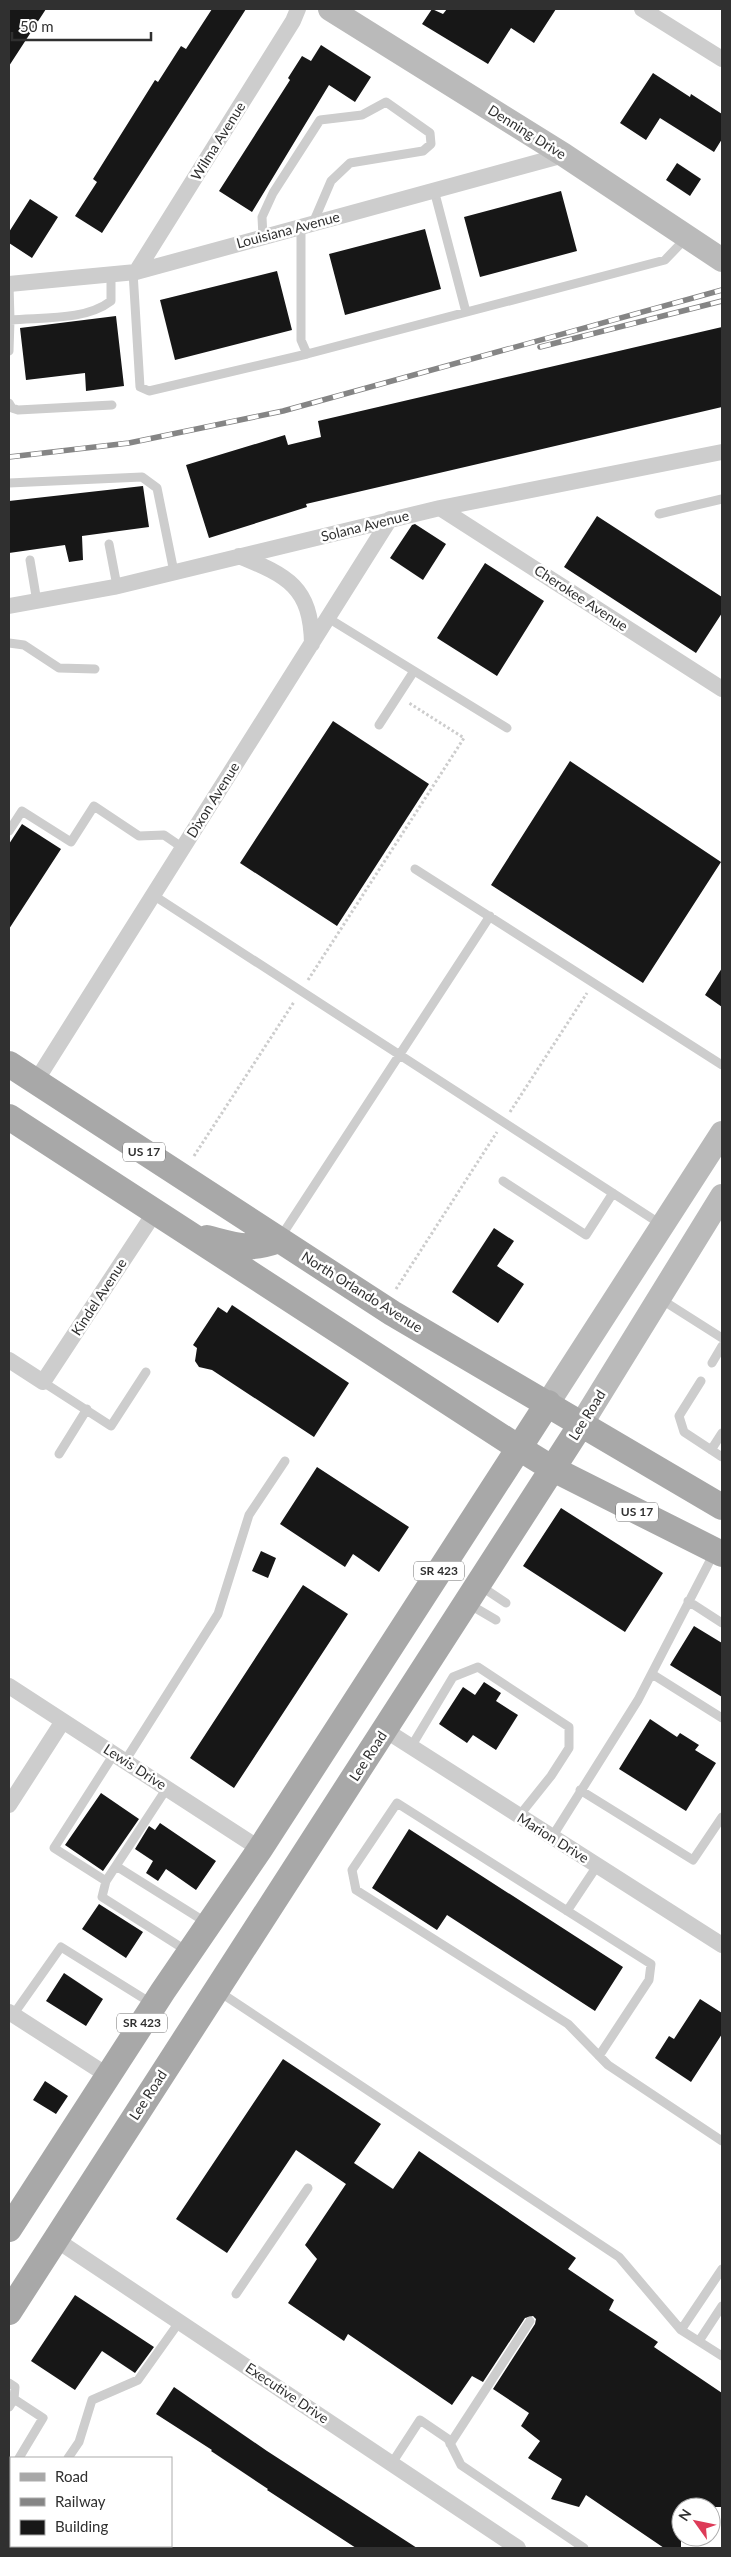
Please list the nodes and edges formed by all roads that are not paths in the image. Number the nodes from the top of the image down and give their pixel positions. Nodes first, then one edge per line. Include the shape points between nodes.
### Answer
1 (298, 9) edge
2 (330, 9) edge
3 (642, 9) edge
4 (722, 60) edge
5 (564, 155) junction
6 (434, 190) junction
7 (307, 225) junction
8 (263, 237) junction
9 (687, 237) junction
10 (720, 254) edge
11 (135, 272) junction
12 (111, 274) junction
13 (9, 284) edge
14 (466, 312) junction
15 (10, 320) junction
16 (9, 351) edge
17 (307, 354) junction
18 (9, 403) edge
19 (112, 405) dead end
20 (722, 452) edge
21 (9, 484) edge
22 (722, 499) edge
23 (440, 508) junction
24 (659, 514) dead end
25 (390, 519) junction
26 (109, 544) dead end
27 (239, 556) junction
28 (30, 560) dead end
29 (174, 572) junction
30 (117, 586) junction
31 (37, 602) junction
32 (9, 606) edge
33 (328, 618) junction
34 (9, 643) edge
35 (312, 644) junction
36 (95, 669) dead end
37 (414, 670) junction
38 (722, 689) edge
39 (379, 726) dead end
40 (507, 728) dead end
41 (9, 831) edge
42 (183, 848) junction
43 (415, 869) dead end
44 (153, 895) junction
45 (490, 916) junction
46 (400, 1055) junction
47 (9, 1064) edge
48 (722, 1065) edge
49 (36, 1081) junction
50 (9, 1117) edge
51 (722, 1133) edge
52 (503, 1181) dead end
53 (613, 1193) junction
54 (722, 1196) edge
55 (154, 1212) junction
56 (663, 1225) junction
57 (188, 1233) junction
58 (279, 1240) junction
59 (659, 1298) junction
60 (722, 1338) edge
61 (722, 1346) edge
62 (9, 1360) edge
63 (712, 1364) dead end
64 (146, 1372) dead end
65 (702, 1381) dead end
66 (43, 1382) junction
67 (548, 1403) junction
68 (87, 1409) junction
69 (582, 1423) junction
70 (722, 1433) edge
71 (518, 1448) junction
72 (711, 1450) junction
73 (59, 1454) dead end
74 (722, 1457) edge
75 (285, 1460) dead end
76 (553, 1469) junction
77 (722, 1507) edge
78 (719, 1552) edge
79 (473, 1594) junction
80 (688, 1601) junction
81 (506, 1603) dead end
82 (496, 1620) dead end
83 (722, 1623) edge
84 (652, 1674) junction
85 (9, 1686) edge
86 (722, 1718) edge
87 (63, 1721) junction
88 (385, 1730) junction
89 (411, 1747) junction
90 (120, 1758) junction
91 (167, 1788) junction
92 (580, 1790) junction
93 (9, 1805) edge
94 (519, 1816) junction
95 (722, 1817) edge
96 (552, 1837) junction
97 (260, 1848) junction
98 (116, 1866) junction
99 (597, 1866) junction
100 (106, 1881) junction
101 (567, 1911) junction
102 (262, 1917) junction
103 (209, 1924) junction
104 (722, 1945) edge
105 (189, 1952) junction
106 (216, 1990) junction
107 (154, 2005) junction
108 (11, 2014) edge
109 (599, 2056) junction
110 (107, 2076) junction
111 (722, 2141) edge
112 (308, 2188) dead end
113 (9, 2229) edge
114 (56, 2239) junction
115 (722, 2269) edge
116 (236, 2294) dead end
117 (722, 2306) edge
118 (9, 2312) edge
119 (180, 2321) junction
120 (530, 2321) dead end
121 (681, 2330) junction
122 (699, 2341) junction
123 (722, 2356) edge
124 (9, 2383) edge
125 (11, 2403) edge
126 (450, 2444) junction
127 (19, 2457) edge
128 (69, 2457) edge
129 (392, 2464) junction
130 (518, 2548) edge
131 (584, 2548) edge

1 - 11 street, Wilma Avenue
2 - 5 street, Denning Drive
3 - 4 street
5 - 6 street, Louisiana Avenue
5 - 9 street, Denning Drive
6 - 7 street, Louisiana Avenue
6 - 14 lane
7 - 8 street, Louisiana Avenue
7 - 8 lane via 331,181 350,163 423,151 431,144 430,133 386,102 362,114 320,120 273,193 262,217
7 - 17 lane via 301,340
8 - 11 street, Louisiana Avenue
9 - 10 street, Denning Drive
9 - 14 lane via 665,260
11 - 12 street, Louisiana Avenue
11 - 17 lane via 140,387 149,391
12 - 13 street, Louisiana Avenue
12 - 15 lane via 111,301 100,310
13 - 15 lane
14 - 17 lane
15 - 16 lane
18 - 19 lane via 18,410
20 - 23 street, Solana Avenue
21 - 29 lane via 142,477 158,488
22 - 24 lane
23 - 25 street, Solana Avenue
23 - 38 street, Cherokee Avenue
25 - 27 street, Solana Avenue
25 - 33 street, Dixon Avenue
26 - 30 lane
27 - 29 street, Solana Avenue
27 - 35 street via 270,568 293,583 311,620
28 - 31 lane
29 - 30 street, Solana Avenue
30 - 31 street, Solana Avenue
31 - 32 street, Solana Avenue
33 - 35 street, Dixon Avenue
33 - 37 lane
34 - 36 lane via 24,644 59,668
35 - 42 street, Dixon Avenue
37 - 39 lane
37 - 40 lane
41 - 42 lane via 22,811 71,842 94,806 139,836 164,835
42 - 44 street, Dixon Avenue
43 - 45 lane
44 - 46 lane
44 - 49 street, Dixon Avenue
45 - 46 lane
45 - 48 lane
46 - 53 lane
46 - 58 lane
47 - 49 main road, North Orlando Avenue / US 17
49 - 58 main road, North Orlando Avenue / US 17
50 - 55 main road, US 17
51 - 56 street
52 - 53 lane via 586,1236
53 - 56 lane
54 - 59 street, Lee Road
55 - 57 main road, US 17
55 - 66 street, Kindel Avenue
56 - 67 street
57 - 58 main road via 236,1246 258,1248
57 - 71 main road, US 17
58 - 67 main road, North Orlando Avenue / US 17 via 392,1313
59 - 60 lane
59 - 69 street, Lee Road
61 - 63 lane
62 - 66 street
64 - 68 lane via 111,1426
65 - 72 lane via 679,1416 684,1432
66 - 68 lane
67 - 69 main road, North Orlando Avenue / US 17
67 - 71 main road, SR 423
68 - 73 lane
69 - 76 main road, Lee Road / SR 423
69 - 77 main road, North Orlando Avenue / US 17
70 - 72 lane
71 - 76 main road, US 17
71 - 97 main road, SR 423
72 - 74 lane
75 - 90 lane via 249,1515 218,1614
76 - 78 main road, US 17
76 - 79 main road, Lee Road / SR 423
78 - 80 lane
79 - 81 lane
79 - 82 lane
79 - 88 main road, Lee Road / SR 423
80 - 83 lane
80 - 84 lane
84 - 86 lane
84 - 92 lane
85 - 87 street, Lewis Drive
87 - 90 street, Lewis Drive
87 - 93 street
88 - 89 street, Marion Drive
88 - 102 main road, Lee Road / SR 423
89 - 94 street, Marion Drive
89 - 94 lane via 454,1678 478,1667 569,1727 569,1748
90 - 91 street, Lewis Drive
90 - 100 lane via 54,1848
91 - 97 street, Lewis Drive
91 - 98 lane
92 - 95 lane via 693,1860
92 - 96 lane
94 - 96 street, Marion Drive
96 - 99 street, Marion Drive
97 - 102 main road via 269,1878
97 - 103 main road, SR 423
98 - 100 lane
98 - 103 lane
99 - 101 lane
99 - 104 street, Marion Drive
100 - 105 lane via 102,1896
101 - 109 lane via 651,1964 649,1980
101 - 109 lane via 397,1803 352,1870 356,1890 568,2024
102 - 106 main road, Lee Road / SR 423
103 - 105 main road, SR 423
105 - 107 main road, SR 423
106 - 114 main road, Lee Road / SR 423
106 - 121 lane via 619,2257
107 - 108 lane via 62,1947
107 - 110 main road, SR 423
108 - 110 street
109 - 111 lane
110 - 113 main road, SR 423
112 - 116 lane
114 - 118 main road, Lee Road / SR 423
114 - 119 street, Executive Drive
115 - 121 lane
117 - 122 lane
119 - 128 lane via 138,2380 92,2400 79,2442
119 - 129 street, Executive Drive
120 - 126 lane
121 - 122 lane
122 - 123 lane
124 - 125 lane via 15,2387
125 - 127 lane via 43,2418
126 - 129 lane via 448,2439 420,2420
126 - 131 lane via 461,2465
129 - 130 street, Executive Drive

